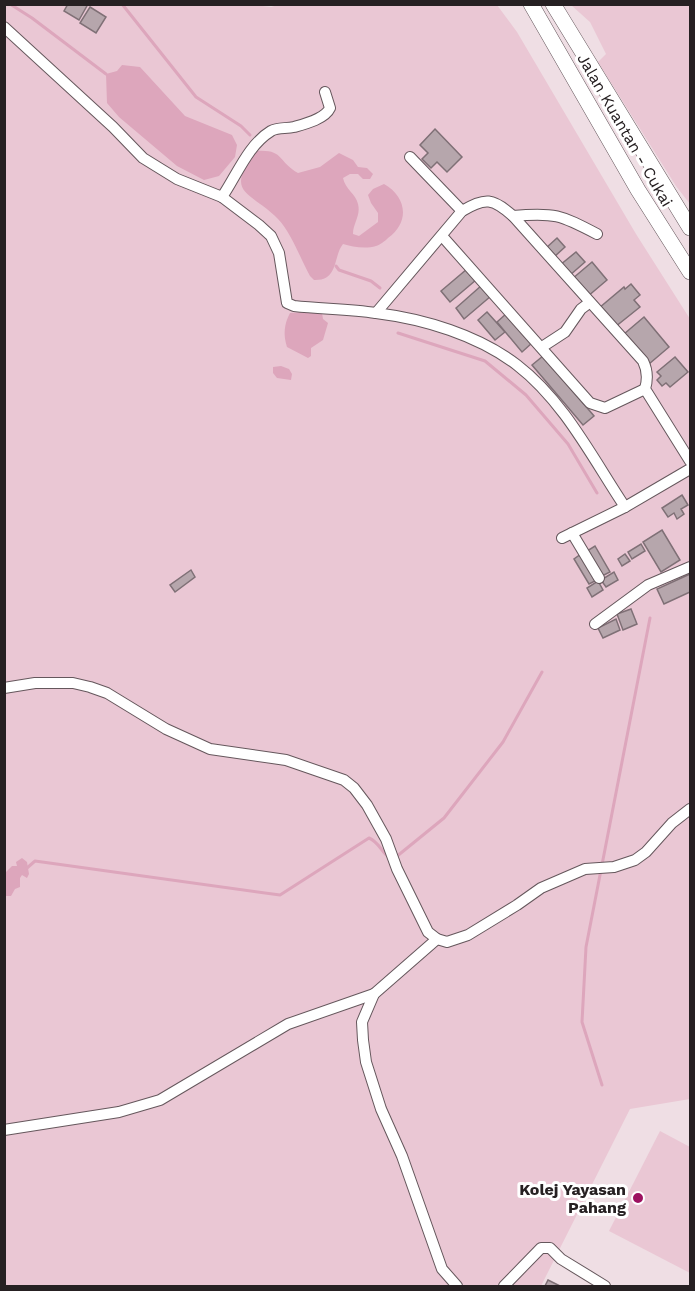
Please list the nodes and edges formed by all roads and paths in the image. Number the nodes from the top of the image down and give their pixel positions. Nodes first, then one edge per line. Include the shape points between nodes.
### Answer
1 (531, 4) edge
2 (553, 4) edge
3 (4, 27) edge
4 (325, 92) dead end
5 (410, 157) dead end
6 (222, 197) junction
7 (462, 211) junction
8 (513, 216) junction
9 (690, 228) edge
10 (597, 234) dead end
11 (442, 236) junction
12 (690, 272) edge
13 (589, 303) junction
14 (376, 313) junction
15 (542, 347) junction
16 (645, 389) junction
17 (690, 461) edge
18 (690, 469) edge
19 (625, 507) junction
20 (690, 567) edge
21 (599, 578) dead end
22 (595, 624) dead end
23 (4, 688) edge
24 (690, 809) edge
25 (437, 939) junction
26 (374, 994) junction
27 (4, 1130) edge
28 (457, 1287) edge
29 (504, 1287) edge
30 (605, 1287) edge

1 - 12 highway, Jalan Kuantan - Cukai
2 - 9 highway, Jalan Kuantan - Cukai
3 - 6 street via 143,158 177,179
4 - 6 street via 328,112 294,127 274,129 260,139
5 - 7 street
6 - 14 street via 271,236 279,254 287,303
7 - 8 street via 481,201 490,201
7 - 11 street
8 - 10 street via 561,216
8 - 13 street
11 - 14 street
11 - 15 street
13 - 15 street via 565,332
13 - 16 street via 643,361 647,370
14 - 19 street via 459,333 518,366 563,415
15 - 16 street via 596,406 612,406
16 - 17 street
18 - 19 street
19 - 21 street via 567,536
20 - 22 street via 648,585
23 - 25 street via 35,683 90,687 210,749 286,760 344,780 367,805 428,932
24 - 25 street via 635,860 614,867 585,869 541,888 468,935 447,942
25 - 26 street
26 - 27 street via 288,1024 160,1100 119,1112
26 - 28 street via 362,1022 366,1062 442,1269
29 - 30 street via 542,1248 550,1248

